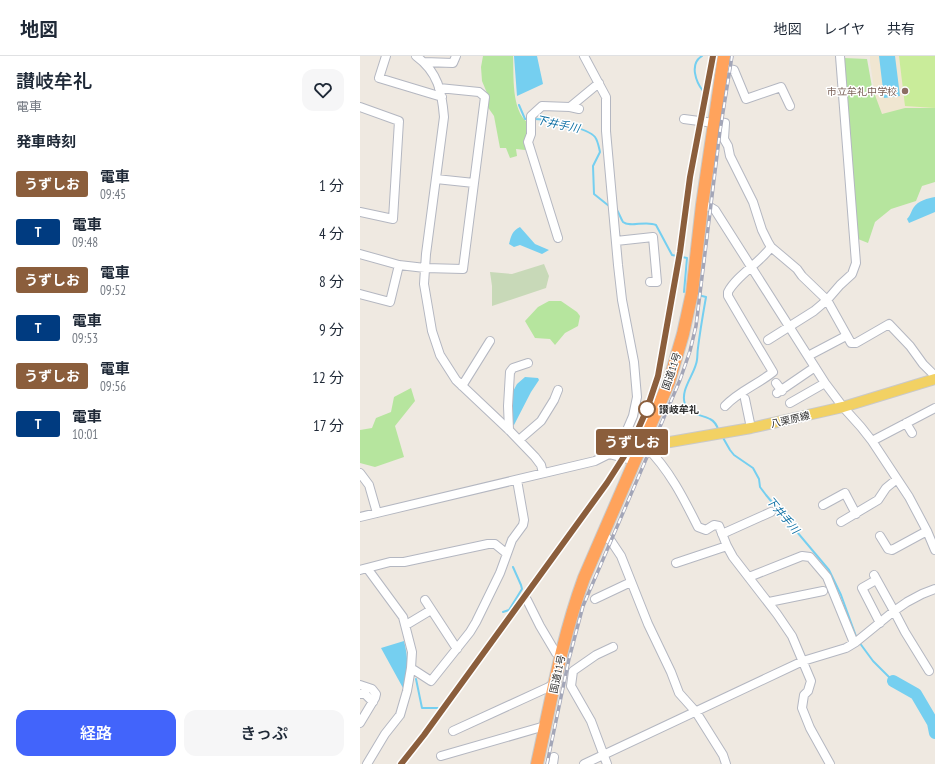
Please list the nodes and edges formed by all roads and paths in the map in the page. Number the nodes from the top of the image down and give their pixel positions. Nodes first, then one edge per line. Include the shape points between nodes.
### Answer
1 (386, 56) edge
2 (416, 56) edge
3 (456, 56) edge
4 (584, 56) edge
5 (840, 56) edge
6 (424, 62) junction
7 (723, 62) edge
8 (600, 84) junction
9 (439, 88) junction
10 (442, 97) junction
11 (790, 106) dead end
12 (360, 107) edge
13 (570, 107) junction
14 (579, 109) dead end
15 (684, 119) dead end
16 (714, 122) junction
17 (436, 179) junction
18 (474, 183) junction
19 (702, 205) junction
20 (360, 212) edge
21 (558, 238) dead end
22 (616, 241) junction
23 (771, 247) junction
24 (360, 254) edge
25 (399, 265) junction
26 (751, 267) junction
27 (425, 268) junction
28 (650, 282) dead end
29 (360, 294) edge
30 (827, 300) junction
31 (788, 326) junction
32 (846, 336) junction
33 (768, 340) dead end
34 (490, 341) dead end
35 (808, 356) junction
36 (528, 363) dead end
37 (815, 368) junction
38 (935, 376) edge
39 (935, 379) edge
40 (776, 382) dead end
41 (825, 383) junction
42 (462, 386) junction
43 (558, 390) dead end
44 (745, 399) dead end
45 (790, 403) dead end
46 (725, 406) dead end
47 (843, 407) junction
48 (935, 408) edge
49 (906, 423) junction
50 (751, 428) junction
51 (510, 430) junction
52 (912, 433) dead end
53 (519, 440) junction
54 (872, 441) junction
55 (644, 447) junction
56 (609, 454) junction
57 (635, 461) junction
58 (360, 473) edge
59 (543, 473) junction
60 (897, 479) junction
61 (517, 480) junction
62 (823, 505) dead end
63 (771, 512) dead end
64 (377, 513) junction
65 (856, 514) junction
66 (360, 517) edge
67 (841, 522) dead end
68 (928, 530) junction
69 (722, 534) junction
70 (604, 536) junction
71 (880, 536) dead end
72 (934, 545) edge
73 (727, 546) junction
74 (506, 553) junction
75 (676, 563) dead end
76 (363, 569) edge
77 (749, 577) junction
78 (631, 582) junction
79 (935, 589) edge
80 (823, 591) dead end
81 (595, 599) dead end
82 (425, 600) dead end
83 (527, 600) dead end
84 (768, 602) junction
85 (431, 610) junction
86 (894, 611) junction
87 (880, 623) junction
88 (406, 625) junction
89 (855, 643) junction
90 (613, 647) dead end
91 (457, 649) junction
92 (560, 656) junction
93 (803, 661) junction
94 (411, 668) junction
95 (929, 671) dead end
96 (554, 683) junction
97 (360, 685) edge
98 (360, 694) edge
99 (373, 702) junction
100 (696, 712) junction
101 (360, 722) edge
102 (545, 726) junction
103 (453, 731) dead end
104 (604, 755) junction
105 (441, 756) dead end
106 (367, 764) edge
107 (537, 764) edge
108 (584, 764) edge
109 (607, 764) edge
110 (726, 764) edge
111 (830, 764) edge

1 - 10 street via 379,78
2 - 6 street
3 - 6 street via 453,63
4 - 8 street
5 - 30 street via 856,263 852,274
6 - 9 street
7 - 11 street via 734,70 746,100 781,87
7 - 16 highway, 国道11号
8 - 13 street
8 - 22 street via 606,97 606,131
9 - 10 street
9 - 18 street via 479,92 485,97
10 - 17 street via 444,117
12 - 20 street via 399,121 393,219
13 - 14 street
13 - 21 street via 542,106 531,119 528,142
15 - 16 street
16 - 19 highway, 国道11号
16 - 23 street via 725,123 724,139 730,156 753,202 762,230
17 - 18 street
17 - 27 street
18 - 27 street via 463,269
19 - 26 street via 714,210
19 - 55 highway, 国道11号 via 692,293 683,334 669,382
22 - 28 street via 653,237 657,282
22 - 56 street via 637,397 627,430
23 - 26 street via 766,255
23 - 30 street
24 - 25 street
25 - 27 street
25 - 29 street via 390,302
26 - 31 street
26 - 46 street via 730,289 728,296 773,372 745,389
27 - 42 street via 427,308 434,337 440,355
30 - 31 street
30 - 32 street
31 - 33 street
31 - 35 street
32 - 35 street
32 - 38 street via 851,343 856,343 888,324
34 - 42 street
35 - 37 street
36 - 51 street via 513,368 510,372
37 - 40 street via 780,392
37 - 41 street
39 - 47 main road, 八栗原線
41 - 45 street
41 - 47 street
42 - 51 street
43 - 53 street via 541,421
44 - 50 street
47 - 50 main road, 八栗原線
47 - 54 street
48 - 49 street
49 - 52 street
49 - 54 street
50 - 55 main road, 八栗原線
51 - 53 street
53 - 59 street via 541,465
54 - 60 street
55 - 57 highway, 国道11号
55 - 69 street via 674,482 698,527 706,530 714,525 719,526
56 - 57 street
56 - 59 street via 590,462
57 - 70 highway, 国道11号
58 - 64 street via 369,485
59 - 61 street
60 - 65 street via 886,488 878,500
60 - 68 street
61 - 64 street
61 - 74 street via 524,520
62 - 65 street via 845,493
63 - 69 street
64 - 66 street
65 - 67 street
68 - 71 street via 892,550 888,550
68 - 72 street
69 - 73 street
70 - 78 street via 611,541 621,556
70 - 92 highway, 国道11号 via 575,602
73 - 75 street
73 - 77 street
74 - 76 street via 495,544 488,544
74 - 91 street via 500,572 476,622
76 - 88 street via 403,617
77 - 84 street
77 - 89 street via 802,556 810,556 827,577
78 - 81 street
78 - 100 street via 679,693
79 - 86 street
80 - 84 street
82 - 85 street
83 - 92 street
84 - 93 street via 792,636
85 - 88 street
85 - 91 street
86 - 87 street
86 - 87 street via 875,577 862,588
86 - 95 street
87 - 89 street
88 - 94 street via 412,652
89 - 93 street
90 - 104 street via 573,671 571,679 571,686 591,721
91 - 94 street via 431,681
92 - 96 highway, 国道11号
93 - 100 street
93 - 111 street via 811,681 804,695 802,708
94 - 106 street via 400,715
96 - 102 highway, 国道11号
96 - 103 street
97 - 99 street via 374,691 376,694
98 - 99 street via 365,694
99 - 101 street
100 - 104 street
100 - 110 street
102 - 105 street
102 - 107 highway, 国道11号
104 - 108 street
104 - 109 street

